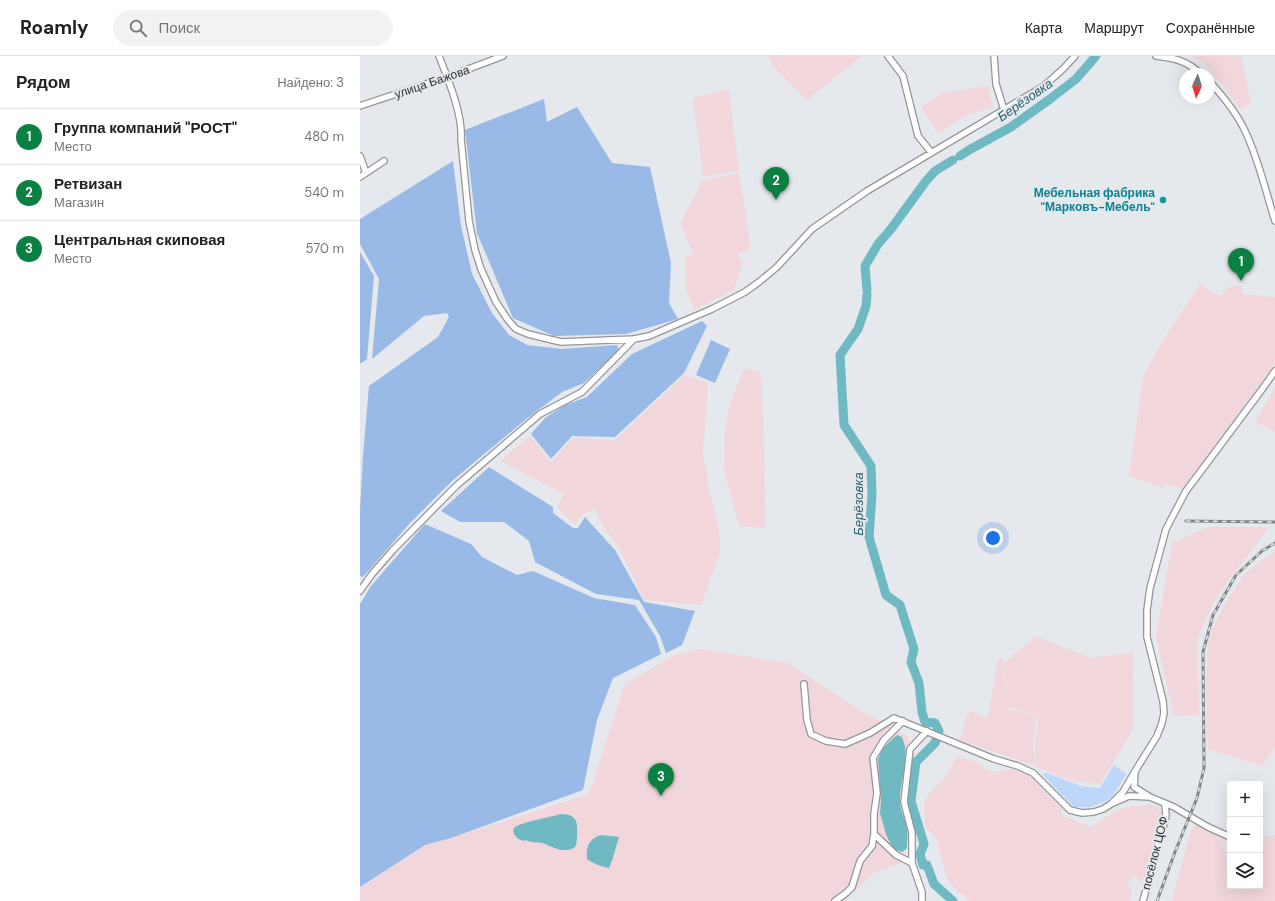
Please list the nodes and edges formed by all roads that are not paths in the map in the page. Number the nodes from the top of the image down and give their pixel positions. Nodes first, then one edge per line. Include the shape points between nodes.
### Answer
1 (439, 56) edge
2 (503, 56) edge
3 (888, 56) edge
4 (994, 56) edge
5 (1075, 56) edge
6 (1156, 56) edge
7 (1193, 68) edge
8 (447, 77) junction
9 (1215, 88) edge
10 (360, 106) edge
11 (1004, 110) junction
12 (931, 152) junction
13 (360, 156) edge
14 (384, 161) dead end
15 (366, 173) junction
16 (360, 177) edge
17 (1275, 220) edge
18 (634, 339) junction
19 (1275, 370) edge
20 (360, 591) edge
21 (804, 684) dead end
22 (903, 721) junction
23 (927, 731) junction
24 (1135, 772) junction
25 (1150, 797) junction
26 (1111, 804) junction
27 (1165, 804) junction
28 (874, 834) junction
29 (1227, 836) edge
30 (912, 863) junction
31 (835, 901) edge
32 (922, 901) edge
33 (1143, 901) edge

1 - 8 street
2 - 8 street, улица Бажова
3 - 12 street via 903,76 918,136
4 - 11 street via 996,84
5 - 11 street via 1044,86
6 - 7 street via 1174,58
8 - 10 street, улица Бажова
8 - 18 street via 462,132 469,221 476,250 481,269 496,302 508,320 516,329 528,334 561,342
9 - 17 street via 1246,132
11 - 12 street
12 - 18 street via 812,228 777,267 745,292 649,336
13 - 15 street
14 - 15 street
15 - 16 street
18 - 20 street via 582,392 540,414 456,486 393,550
19 - 24 street via 1186,491 1166,529 1150,588 1147,610 1148,637 1164,713 1157,736
21 - 22 street via 807,720 811,734 826,741 845,744 870,733 894,718
22 - 23 street
22 - 28 street via 884,740 873,758 877,793
23 - 26 street via 1033,773 1070,810 1094,812
23 - 30 street via 910,749 904,802 912,832
24 - 25 street via 1134,787
24 - 26 street via 1123,792
25 - 26 street via 1129,796
25 - 27 street
27 - 29 street
27 - 33 street, посёлок ЦОФ via 1166,816
28 - 30 street via 896,855
28 - 31 street via 872,846 860,861 852,887
30 - 32 street via 922,892

